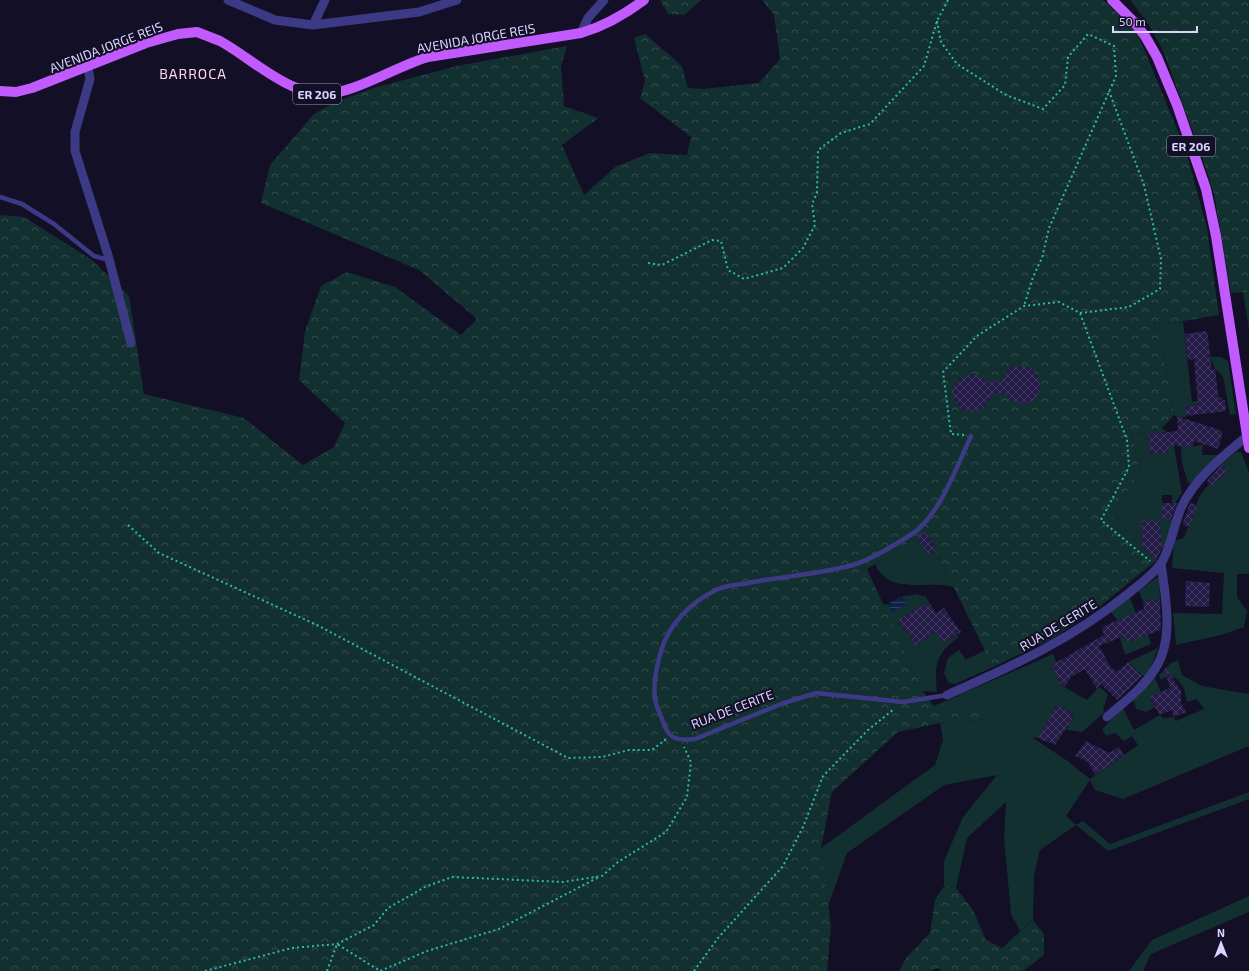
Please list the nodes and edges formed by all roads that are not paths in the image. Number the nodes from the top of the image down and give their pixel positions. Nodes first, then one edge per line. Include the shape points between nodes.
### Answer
1 (228, 0) edge
2 (325, 0) edge
3 (457, 0) edge
4 (604, 0) edge
5 (644, 0) edge
6 (1112, 0) edge
7 (313, 25) junction
8 (581, 33) junction
9 (88, 67) junction
10 (0, 91) edge
11 (0, 197) edge
12 (109, 260) junction
13 (131, 343) dead end
14 (971, 436) road end
15 (1246, 437) junction
16 (1249, 448) edge
17 (1160, 565) junction
18 (947, 696) joint
19 (1107, 717) dead end

1 - 7 street via 275,20
2 - 7 street
3 - 7 street via 418,12
4 - 8 street via 588,18
5 - 8 main road, AVENIDA JORGE REIS / ER 206 via 616,19
6 - 15 main road, ER 206 via 1135,23 1157,57 1206,189 1224,288
8 - 9 main road, AVENIDA JORGE REIS / ER 206 via 428,57 350,88 325,94 312,93 292,86 226,44 197,32 159,39
9 - 10 main road, AVENIDA JORGE REIS / ER 206 via 32,88 16,92
9 - 12 street via 90,79 75,132 75,151
11 - 12 lane via 22,204 54,224 94,256
12 - 13 street
14 - 18 lane, RUA DE CERITE via 935,509 913,534 854,564 717,589 695,603 677,619 663,642 657,664 655,698 670,736 681,741 695,739 781,704 816,693 903,702
15 - 16 main road, ER 206
15 - 17 street, RUA DE CERITE via 1194,486 1186,498
17 - 18 street, RUA DE CERITE via 1114,605 1056,644
17 - 19 street, RUA DE CERITE via 1167,609 1163,653 1156,668 1142,686

